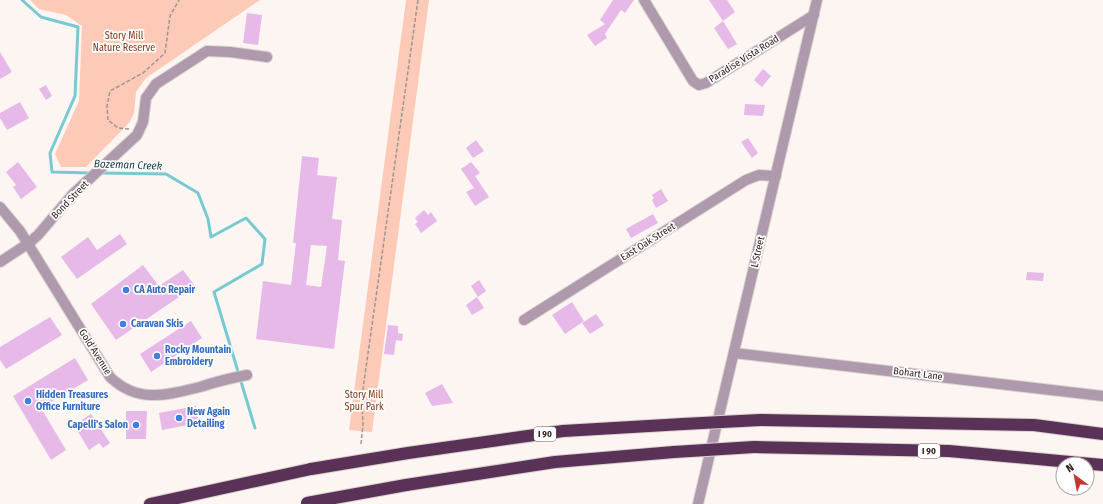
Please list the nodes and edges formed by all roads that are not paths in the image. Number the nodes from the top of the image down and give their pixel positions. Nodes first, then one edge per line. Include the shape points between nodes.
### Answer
1 (644, 0) edge
2 (817, 0) edge
3 (814, 15) junction
4 (267, 57) dead end
5 (776, 176) junction
6 (0, 206) edge
7 (27, 244) junction
8 (0, 262) edge
9 (524, 320) dead end
10 (734, 353) junction
11 (247, 375) dead end
12 (1103, 396) edge
13 (1103, 434) edge
14 (1103, 465) edge
15 (303, 503) edge
16 (150, 504) edge
17 (698, 504) edge

1 - 3 street, Paradise Vista Road via 693,82 699,85
2 - 3 street, L Street
3 - 5 street, L Street
4 - 7 street, Bond Street via 207,51 156,84 146,98 143,122 138,132
5 - 9 street, East Oak Street via 759,175 746,180
5 - 10 street, L Street
6 - 7 street, Gold Avenue
7 - 8 street, Bond Street
7 - 11 street, Gold Avenue via 110,377 119,385 136,393 162,396
10 - 12 street, Bohart Lane
10 - 17 street, L Street
13 - 16 highway, I 90, bridge via 1034,425 760,420 563,431 310,469
14 - 15 highway, I 90, bridge via 949,451 754,447 555,462

